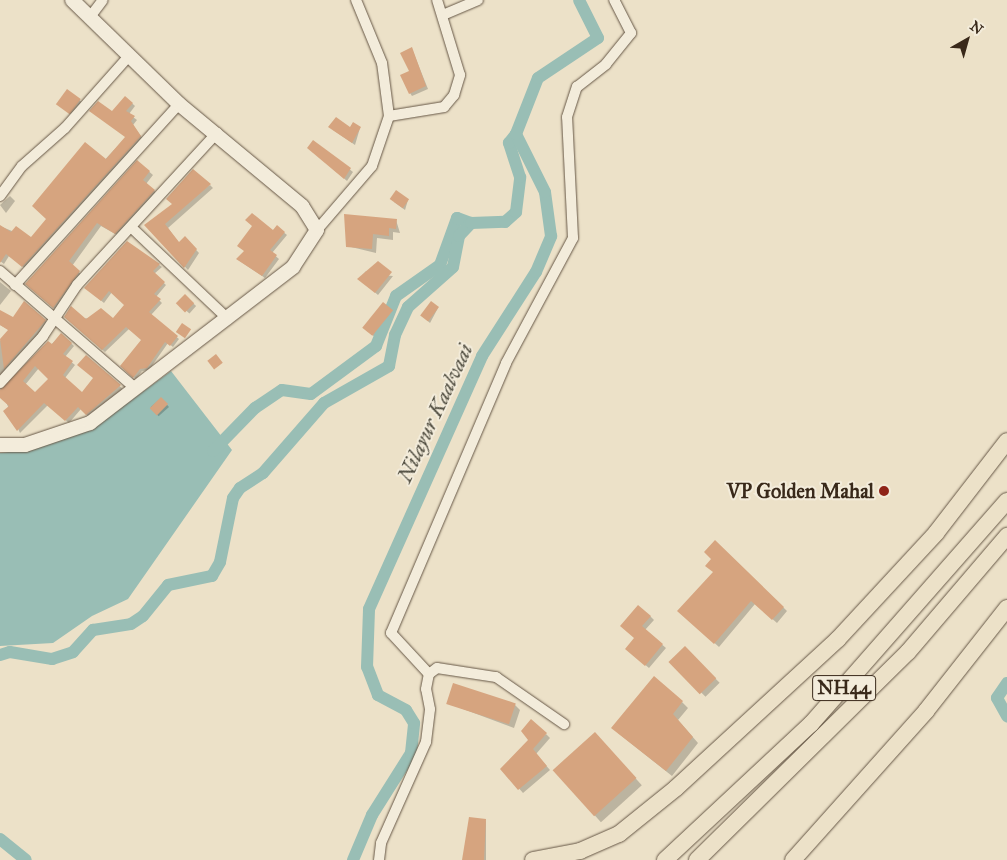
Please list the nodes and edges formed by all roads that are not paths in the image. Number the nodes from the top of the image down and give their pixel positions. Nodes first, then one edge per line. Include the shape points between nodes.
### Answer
1 (72, 0) edge
2 (104, 0) edge
3 (356, 0) edge
4 (436, 0) edge
5 (478, 0) edge
6 (614, 0) edge
7 (443, 15) junction
8 (90, 17) junction
9 (128, 57) junction
10 (179, 104) junction
11 (389, 116) junction
12 (217, 133) junction
13 (0, 196) edge
14 (131, 227) junction
15 (317, 230) junction
16 (0, 271) edge
17 (15, 285) junction
18 (53, 315) junction
19 (228, 319) junction
20 (0, 383) edge
21 (136, 389) junction
22 (1007, 441) edge
23 (0, 445) edge
24 (1007, 500) edge
25 (1007, 536) edge
26 (1007, 608) edge
27 (430, 674) junction
28 (564, 724) dead end
29 (379, 860) edge
30 (532, 860) edge
31 (665, 860) edge
32 (697, 860) edge
33 (793, 860) edge

1 - 8 main road
2 - 8 street
3 - 11 street via 382,63
4 - 7 street
5 - 7 street
6 - 27 street via 631,33 606,64 577,87 567,117 573,238 506,363 391,632
7 - 11 street via 460,76 454,95 444,107
8 - 9 main road
9 - 10 main road
9 - 13 street via 65,128 22,166
10 - 12 main road
10 - 17 street
11 - 15 street via 372,166
12 - 14 street
12 - 15 main road via 302,206
14 - 18 street
14 - 19 street
15 - 19 main road via 293,267
16 - 17 street
17 - 18 street
18 - 20 street via 39,342
18 - 21 street
19 - 21 main road
21 - 23 main road via 90,423 25,445
22 - 30 highway via 936,533 838,639 676,788 619,834 580,851
24 - 31 highway, NH44 via 811,724
25 - 32 highway, NH44 via 908,652
26 - 33 highway via 926,712
27 - 28 street via 452,668 496,677
27 - 29 street via 426,742 381,842

